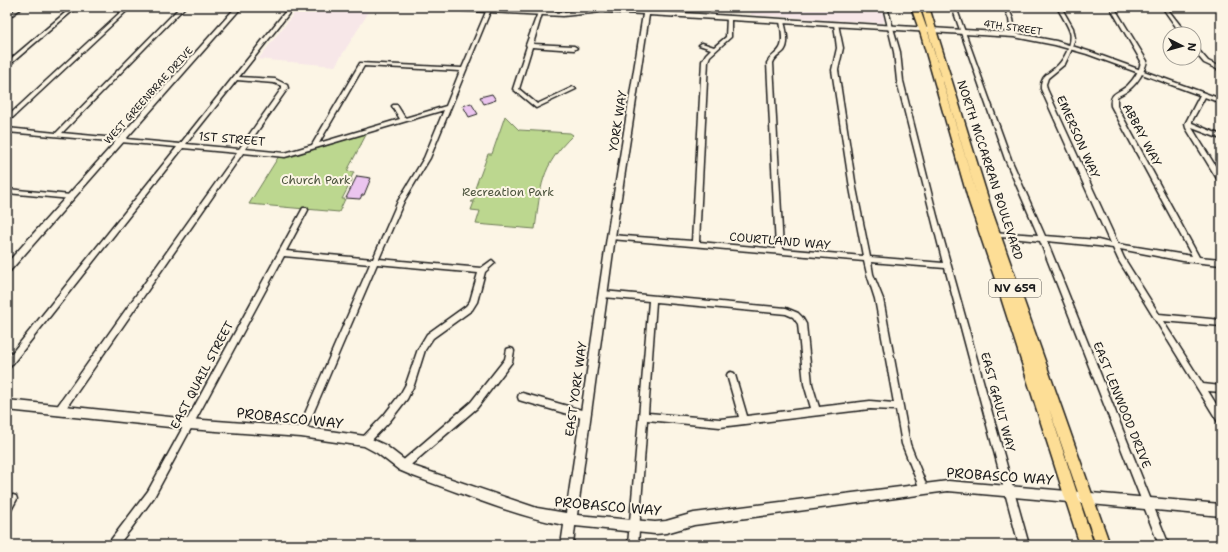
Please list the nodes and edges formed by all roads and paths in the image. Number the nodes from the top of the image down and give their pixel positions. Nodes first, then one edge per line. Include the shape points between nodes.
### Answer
1 (21, 7) edge
2 (75, 7) edge
3 (129, 7) edge
4 (183, 7) edge
5 (239, 7) edge
6 (292, 7) edge
7 (433, 7) edge
8 (885, 7) edge
9 (915, 7) edge
10 (925, 7) edge
11 (954, 7) edge
12 (1006, 7) edge
13 (1059, 7) edge
14 (1112, 7) edge
15 (1164, 7) edge
16 (1218, 7) edge
17 (489, 9) edge
18 (593, 9) edge
19 (541, 10) edge
20 (646, 10) edge
21 (1221, 10) edge
22 (7, 18) edge
23 (729, 18) junction
24 (782, 21) junction
25 (836, 24) junction
26 (890, 26) junction
27 (1178, 26) edge
28 (927, 28) junction
29 (963, 31) junction
30 (1014, 35) junction
31 (702, 45) dead end
32 (529, 46) junction
33 (1070, 47) junction
34 (574, 48) dead end
35 (715, 49) junction
36 (1202, 57) edge
37 (7, 65) edge
38 (1221, 69) edge
39 (463, 70) junction
40 (1140, 71) junction
41 (236, 78) junction
42 (574, 89) dead end
43 (1203, 95) junction
44 (1221, 101) edge
45 (395, 106) dead end
46 (448, 107) junction
47 (7, 120) edge
48 (403, 120) junction
49 (1188, 124) junction
50 (7, 130) edge
51 (57, 135) junction
52 (1221, 137) edge
53 (121, 140) junction
54 (182, 146) junction
55 (314, 147) junction
56 (243, 151) junction
57 (1221, 180) edge
58 (7, 191) edge
59 (71, 197) junction
60 (305, 210) dead end
61 (990, 234) junction
62 (611, 237) junction
63 (1042, 237) junction
64 (695, 245) junction
65 (1114, 245) junction
66 (282, 252) junction
67 (780, 252) junction
68 (867, 259) junction
69 (1197, 260) junction
70 (375, 261) junction
71 (1221, 262) edge
72 (492, 263) dead end
73 (948, 266) junction
74 (7, 268) edge
75 (482, 271) junction
76 (603, 294) junction
77 (654, 299) junction
78 (1157, 317) junction
79 (1221, 323) edge
80 (510, 351) dead end
81 (7, 365) edge
82 (731, 374) dead end
83 (1201, 387) junction
84 (1221, 389) edge
85 (522, 397) dead end
86 (7, 405) edge
87 (899, 407) junction
88 (59, 410) junction
89 (816, 412) junction
90 (585, 415) junction
91 (644, 416) junction
92 (1221, 419) edge
93 (744, 420) junction
94 (189, 424) junction
95 (301, 432) junction
96 (365, 441) junction
97 (403, 466) junction
98 (924, 489) junction
99 (1010, 491) junction
100 (1072, 496) junction
101 (1087, 498) junction
102 (13, 499) dead end
103 (1148, 503) junction
104 (7, 509) edge
105 (1221, 510) edge
106 (570, 520) junction
107 (634, 526) junction
108 (112, 545) edge
109 (566, 545) edge
110 (633, 545) edge
111 (1024, 545) edge
112 (1087, 545) edge
113 (1103, 545) edge
114 (1164, 545) edge

1 - 22 street
2 - 37 street
3 - 47 street
4 - 51 street
5 - 53 street, WEST GREENBRAE DRIVE
6 - 41 street
7 - 17 street, 4TH STREET
8 - 26 street, EAST GAULT WAY
9 - 28 main road, NORTH MCCARRAN BOULEVARD / NV 659
10 - 28 main road, NORTH MCCARRAN BOULEVARD / NV 659
11 - 29 street, EAST LENWOOD DRIVE
12 - 30 street
13 - 33 street, EMERSON WAY via 1073,32
14 - 40 street via 1143,57 1144,64
15 - 27 street
16 - 21 street
17 - 19 street, 4TH STREET
17 - 39 street
18 - 19 street, 4TH STREET via 570,14
18 - 20 street, 4TH STREET
19 - 32 street
20 - 23 street, 4TH STREET
20 - 62 street, YORK WAY
23 - 24 street, 4TH STREET
23 - 35 street via 728,37
24 - 25 street, 4TH STREET
24 - 67 street via 784,44 770,63
25 - 26 street, 4TH STREET
25 - 68 street via 840,48 835,70
26 - 28 street, 4TH STREET
26 - 73 street, EAST GAULT WAY via 900,81
28 - 29 street, 4TH STREET
28 - 61 main road, NORTH MCCARRAN BOULEVARD / NV 659
29 - 30 street, 4TH STREET
29 - 63 street, EAST LENWOOD DRIVE via 1008,159
30 - 33 street, 4TH STREET
31 - 35 street
32 - 34 street
32 - 42 street via 516,89 536,106
33 - 40 street, 4TH STREET
33 - 65 street, EMERSON WAY via 1062,65 1045,77 1044,89
35 - 64 street via 705,61
36 - 38 street
39 - 46 street
39 - 55 street via 362,64
40 - 43 street, 4TH STREET
40 - 69 street, ABBAY WAY via 1129,86 1115,95 1114,106
41 - 54 street
41 - 56 street via 275,81 286,88
43 - 44 street, 4TH STREET
43 - 49 street
45 - 48 street
46 - 48 street, 1ST STREET
46 - 70 street via 427,158 394,216
48 - 55 street, 1ST STREET
49 - 52 street
49 - 57 street
50 - 51 street, 1ST STREET
51 - 53 street, 1ST STREET
53 - 54 street, 1ST STREET
53 - 59 street, WEST GREENBRAE DRIVE
54 - 56 street, 1ST STREET
54 - 81 street
55 - 56 street, 1ST STREET via 285,155
56 - 88 street
58 - 59 street
59 - 74 street, WEST GREENBRAE DRIVE
60 - 66 street, EAST QUAIL STREET
61 - 63 street
61 - 100 main road, NORTH MCCARRAN BOULEVARD / NV 659
61 - 101 main road, NORTH MCCARRAN BOULEVARD / NV 659
62 - 64 street, COURTLAND WAY
62 - 76 street, EAST YORK WAY
63 - 65 street
63 - 103 street, EAST LENWOOD DRIVE
64 - 67 street, COURTLAND WAY
65 - 69 street
65 - 78 street, EMERSON WAY
66 - 70 street
66 - 94 street, EAST QUAIL STREET
67 - 68 street, COURTLAND WAY
68 - 73 street, COURTLAND WAY
68 - 87 street via 879,299
69 - 71 street
70 - 75 street
70 - 95 street
72 - 75 street
73 - 99 street, EAST GAULT WAY
75 - 96 street via 469,308 430,336 422,349 404,396
76 - 77 street
76 - 90 street, EAST YORK WAY
77 - 89 street via 786,311 798,316 802,324 808,384
77 - 91 street
78 - 79 street
78 - 83 street, EMERSON WAY
80 - 97 street via 509,360 474,405
82 - 93 street
83 - 84 street
83 - 92 street, EMERSON WAY
85 - 90 street
86 - 88 street, PROBASCO WAY
87 - 89 street via 870,406
87 - 98 street via 906,444
88 - 94 street, PROBASCO WAY
89 - 93 street
90 - 106 street, EAST YORK WAY
91 - 93 street via 720,423
91 - 107 street
94 - 95 street, PROBASCO WAY
94 - 108 street, EAST QUAIL STREET via 145,504
95 - 96 street, PROBASCO WAY
96 - 97 street, PROBASCO WAY via 381,449
97 - 106 street, PROBASCO WAY via 518,508
98 - 99 street, PROBASCO WAY via 948,486
98 - 107 street, PROBASCO WAY via 694,519 666,527
99 - 100 street, PROBASCO WAY
99 - 111 street, EAST GAULT WAY
100 - 101 street, PROBASCO WAY
100 - 112 main road, NORTH MCCARRAN BOULEVARD / NV 659
101 - 103 street, PROBASCO WAY
101 - 113 main road, NORTH MCCARRAN BOULEVARD / NV 659
102 - 104 street
103 - 105 street, PROBASCO WAY
103 - 114 street, EAST LENWOOD DRIVE
106 - 107 street, PROBASCO WAY
106 - 109 street, EAST YORK WAY
107 - 110 street

